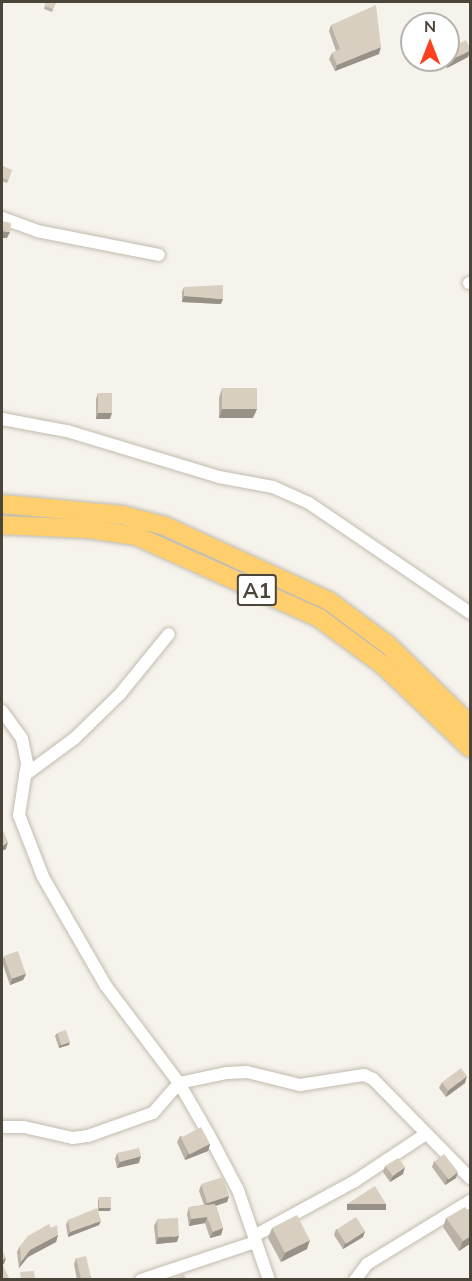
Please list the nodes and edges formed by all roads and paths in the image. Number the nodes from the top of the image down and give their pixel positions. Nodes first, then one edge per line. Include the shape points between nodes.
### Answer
1 (2, 218) edge
2 (159, 255) dead end
3 (2, 419) edge
4 (2, 504) edge
5 (2, 525) edge
6 (471, 613) edge
7 (170, 634) dead end
8 (4, 719) edge
9 (471, 725) edge
10 (471, 748) edge
11 (25, 775) junction
12 (179, 1083) junction
13 (2, 1127) edge
14 (426, 1134) junction
15 (471, 1178) edge
16 (471, 1201) edge
17 (255, 1239) junction
18 (141, 1280) edge
19 (269, 1280) edge
20 (355, 1280) edge

1 - 2 street via 37,231
3 - 6 street via 67,431 219,477 273,488 309,503
4 - 9 highway, A1 via 122,515 165,526 329,601 373,631
5 - 10 highway, A1 via 89,529 136,536 319,618 384,666
7 - 11 street via 112,702 75,738
8 - 11 street via 22,739
11 - 12 street via 19,815 43,877 106,986
12 - 13 street via 153,1113 88,1136 73,1138 24,1127
12 - 14 street via 247,1072 300,1085 364,1075 373,1079
12 - 17 street via 238,1190
14 - 15 street
14 - 17 street
16 - 20 street via 367,1264
17 - 18 street
17 - 19 street

